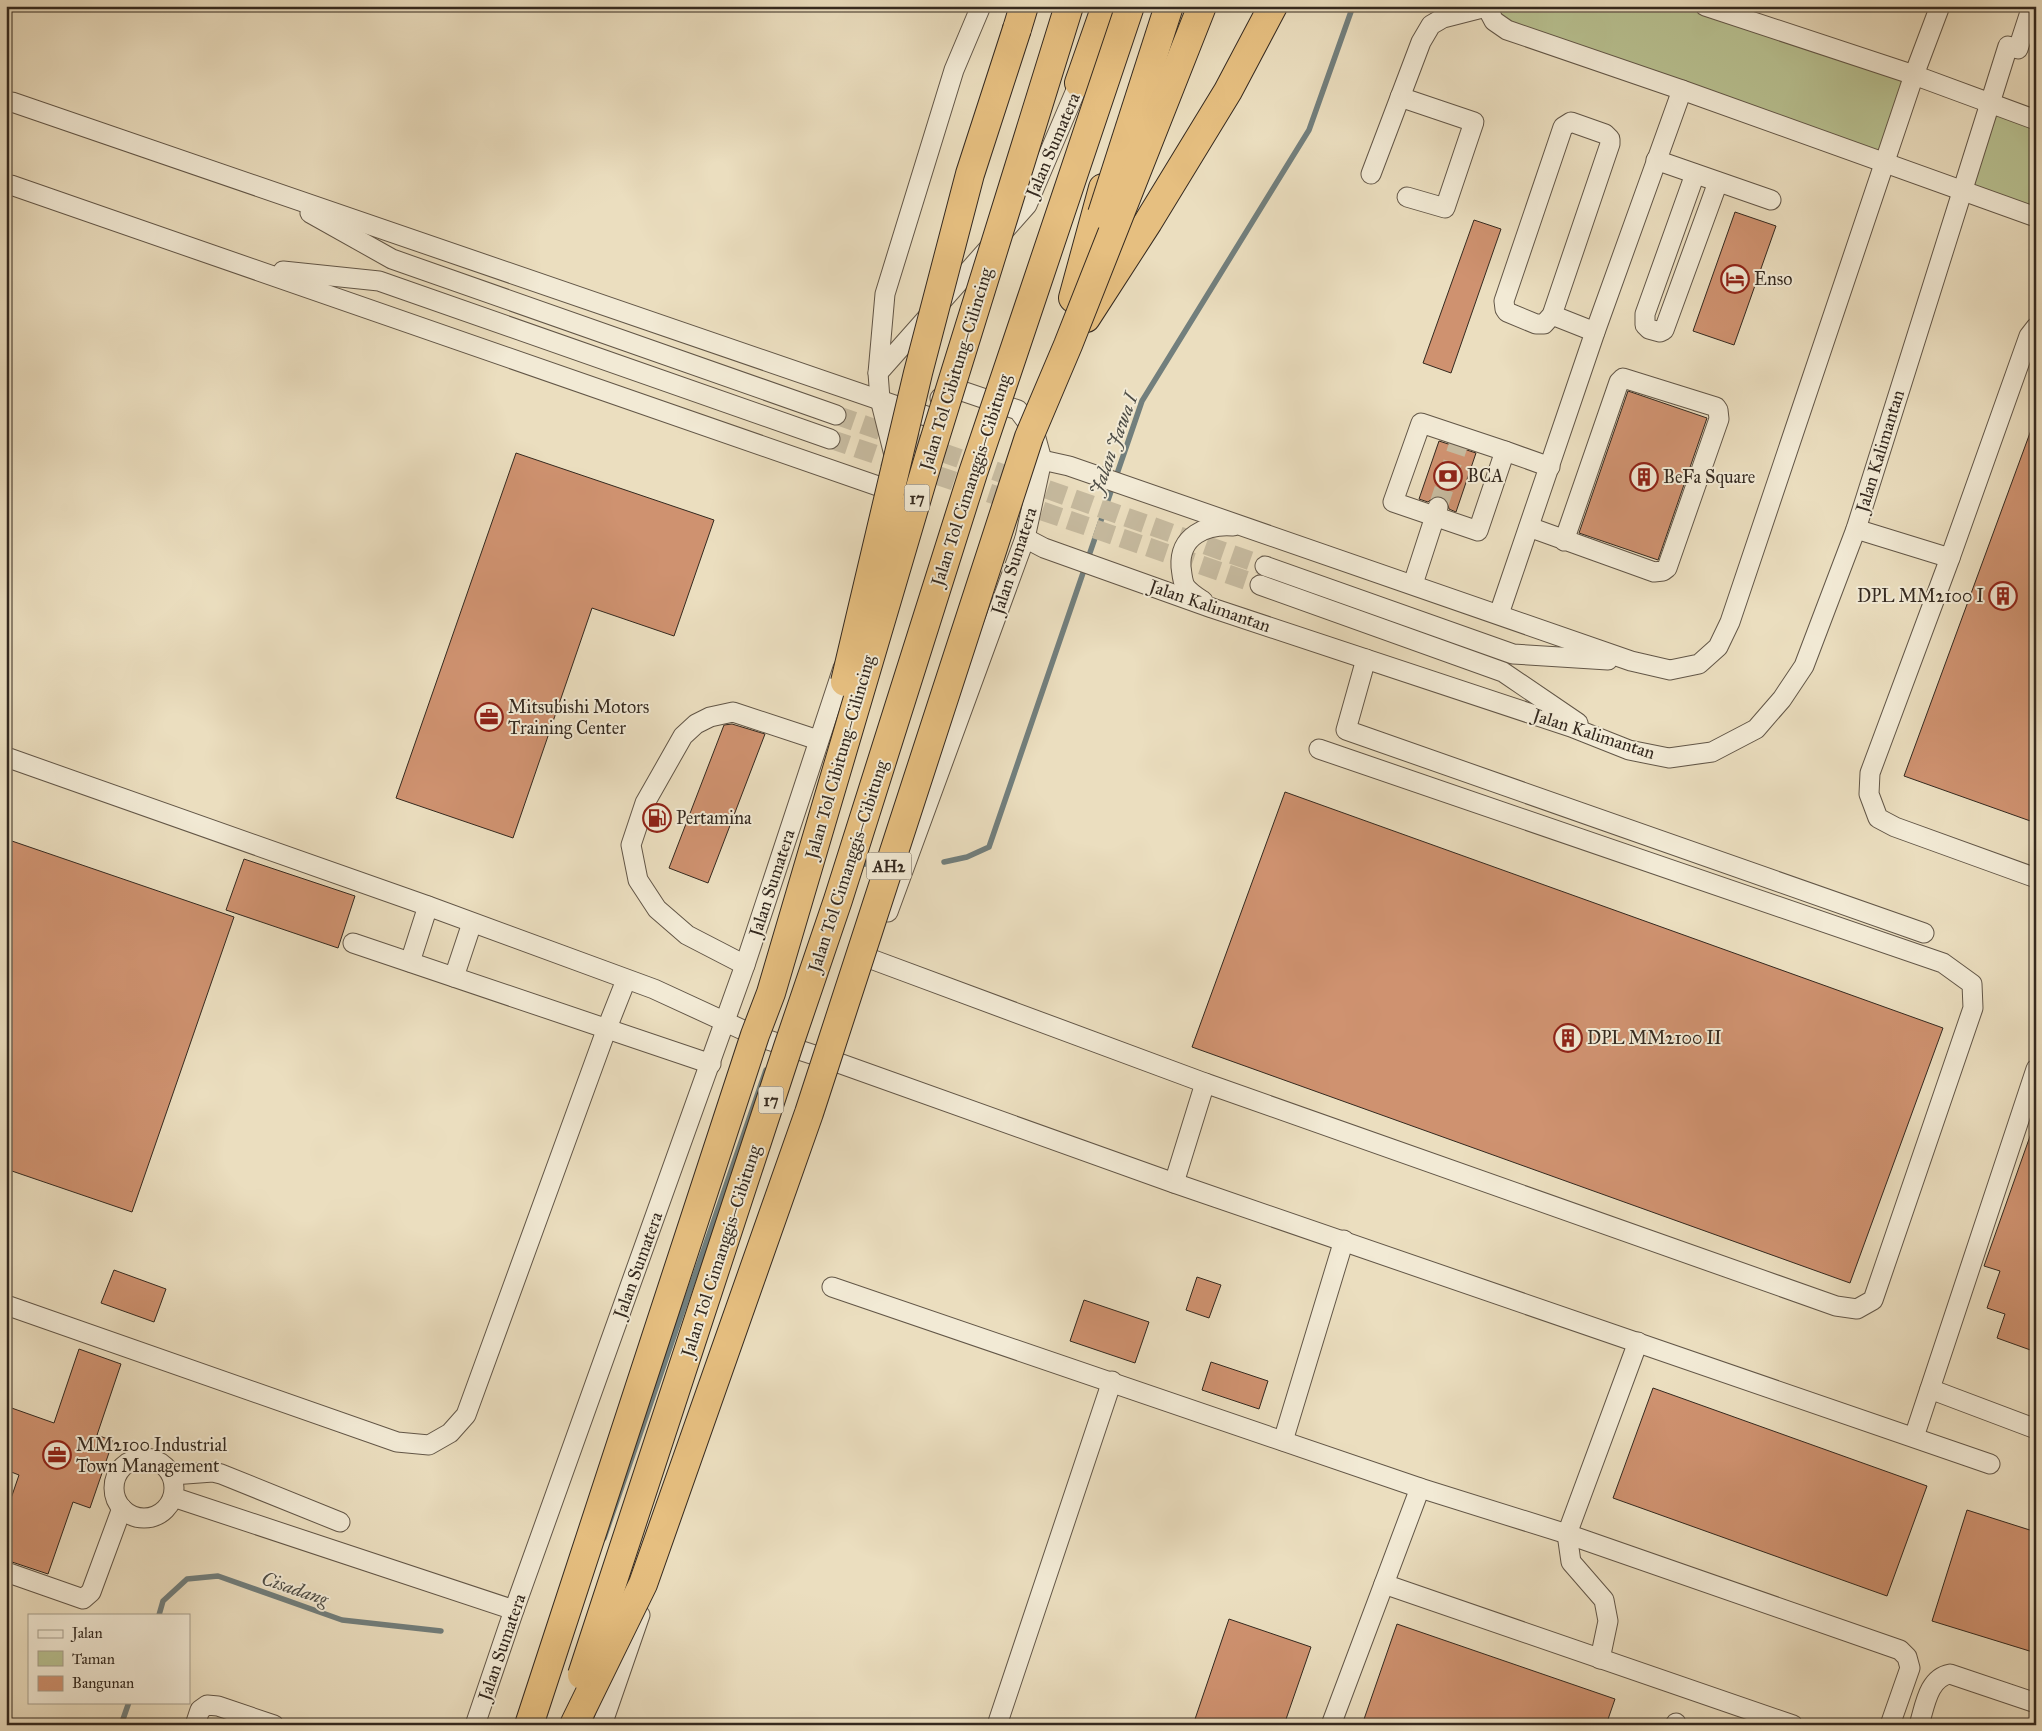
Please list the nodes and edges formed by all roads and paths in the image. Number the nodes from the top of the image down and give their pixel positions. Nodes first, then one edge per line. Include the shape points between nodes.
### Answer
1 (981, 6) edge
2 (1069, 6) edge
3 (1106, 6) edge
4 (1130, 6) edge
5 (1155, 6) edge
6 (1169, 6) edge
7 (1202, 6) edge
8 (1252, 6) edge
9 (1273, 6) edge
10 (1705, 6) edge
11 (1940, 6) edge
12 (2023, 6) edge
13 (2032, 6) edge
14 (1486, 7) edge
15 (1021, 18) edge
16 (2008, 46) junction
17 (1250, 50) junction
18 (1914, 75) junction
19 (1079, 83) joint
20 (1682, 90) junction
21 (1400, 96) junction
22 (12, 102) dead end
23 (1991, 104) junction
24 (2031, 113) edge
25 (1656, 160) junction
26 (1884, 164) junction
27 (1371, 174) dead end
28 (1695, 174) junction
29 (1718, 182) junction
30 (11, 185) dead end
31 (270, 190) junction
32 (1962, 191) junction
33 (1407, 197) dead end
34 (1771, 200) dead end
35 (2036, 217) edge
36 (250, 268) junction
37 (1073, 298) joint
38 (1552, 315) junction
39 (2036, 327) edge
40 (1596, 332) junction
41 (878, 373) junction
42 (880, 400) junction
43 (1042, 402) junction
44 (836, 415) tunnel mouth
45 (932, 418) junction
46 (830, 439) tunnel mouth
47 (1035, 443) junction
48 (1505, 451) junction
49 (1550, 467) junction
50 (905, 496) junction
51 (1436, 512) junction
52 (1244, 527) junction
53 (1529, 527) junction
54 (1856, 529) junction
55 (1025, 538) junction
56 (1564, 541) junction
57 (1950, 558) junction
58 (1265, 566) tunnel mouth
59 (1412, 584) junction
60 (1260, 585) tunnel mouth
61 (1212, 608) junction
62 (1499, 614) junction
63 (1366, 659) junction
64 (1631, 661) junction
65 (818, 740) junction
66 (1604, 740) junction
67 (1319, 749) dead end
68 (6, 757) edge
69 (2036, 878) edge
70 (428, 906) junction
71 (472, 923) junction
72 (1924, 933) dead end
73 (353, 943) dead end
74 (871, 958) junction
75 (410, 962) junction
76 (745, 965) junction
77 (454, 977) junction
78 (626, 980) junction
79 (771, 992) junction
80 (726, 1020) junction
81 (607, 1028) junction
82 (833, 1061) junction
83 (711, 1064) junction
84 (2036, 1069) edge
85 (1205, 1082) junction
86 (1174, 1183) junction
87 (1344, 1240) junction
88 (832, 1287) dead end
89 (6, 1305) edge
90 (1638, 1342) junction
91 (1112, 1382) junction
92 (1930, 1390) junction
93 (2036, 1429) edge
94 (1914, 1437) junction
95 (1283, 1441) junction
96 (1990, 1464) dead end
97 (172, 1475) junction
98 (1420, 1488) junction
99 (173, 1497) junction
100 (122, 1508) junction
101 (340, 1522) dead end
102 (1567, 1534) junction
103 (6, 1572) edge
104 (1384, 1584) junction
105 (514, 1610) junction
106 (1600, 1659) junction
107 (2036, 1703) edge
108 (195, 1725) edge
109 (274, 1725) edge
110 (475, 1725) edge
111 (529, 1725) edge
112 (564, 1725) edge
113 (574, 1725) edge
114 (602, 1725) edge
115 (997, 1725) edge
116 (1331, 1725) edge
117 (1793, 1725) edge
118 (1890, 1725) edge
119 (1919, 1725) edge

1 - 41 street via 954,70 885,294
2 - 79 highway, Jalan Tol Cibitung–Cilincing / 17, bridge via 927,464
3 - 19 highway
4 - 112 highway, Jalan Tol Cimanggis–Cibitung / 17, bridge via 972,473 838,900
5 - 37 highway
6 - 47 highway, bridge
7 - 47 highway, AH2, bridge via 1068,345
8 - 17 highway
9 - 17 highway
10 - 18 street
11 - 18 street
12 - 16 street, Jalan Kalimantan
13 - 16 street via 2018,49
14 - 20 street via 1494,21 1507,30
14 - 21 street via 1443,18 1431,26 1421,42
15 - 79 highway, bridge via 970,174 918,373
16 - 23 street, Jalan Kalimantan
17 - 43 highway via 1153,214 1075,335
18 - 23 street
18 - 26 street
19 - 41 street, Jalan Sumatera via 1027,205
20 - 25 street
20 - 26 street
21 - 27 street
21 - 33 street via 1474,122 1445,208
22 - 31 street
23 - 24 street
23 - 32 street, Jalan Kalimantan
25 - 28 street
25 - 40 street
26 - 32 street
26 - 64 street via 1733,612 1718,647 1698,664 1670,670
28 - 29 street
28 - 29 street via 1645,314 1645,325 1657,332 1664,330
29 - 34 street
30 - 36 street
31 - 42 street
31 - 44 street via 392,259
32 - 35 street
32 - 54 street, Jalan Kalimantan
36 - 46 street via 379,281
36 - 50 street
37 - 43 street, Jalan Sumatera
38 - 38 street via 1544,324 1536,324 1507,312 1504,301 1563,127 1576,123 1605,134 1610,144
38 - 40 street
39 - 57 street via 2029,336
40 - 49 street
41 - 42 street
42 - 45 street
42 - 50 street
43 - 47 street, Jalan Sumatera
45 - 47 street, Jalan Sumatera via 941,396 962,390 1018,410
45 - 50 street, Jalan Sumatera
47 - 52 street via 1091,474
47 - 55 street, Jalan Sumatera
47 - 113 highway, AH2, bridge via 809,1113 643,1584
48 - 49 street
48 - 51 street via 1478,532
48 - 51 street via 1460,441 1421,423 1393,502
49 - 53 street
50 - 65 street, Jalan Sumatera
51 - 59 street
52 - 59 street
52 - 61 street via 1222,525 1198,532 1184,547 1181,557 1185,586
53 - 56 street
53 - 62 street
54 - 57 street
54 - 66 street, Jalan Kalimantan via 1804,666 1756,729 1712,752 1669,758 1629,750
55 - 61 street, Jalan Kalimantan via 1044,548
55 - 74 street, Jalan Sumatera
56 - 56 street via 1654,572 1667,568 1719,419 1716,407 1623,378
57 - 69 street via 1870,773 1869,794 1878,818 1895,827
58 - 64 street via 1513,654
59 - 62 street
60 - 66 street via 1504,672
61 - 63 street, Jalan Kalimantan
62 - 64 street
63 - 66 street, Jalan Kalimantan
63 - 72 street via 1346,730
65 - 76 street, Jalan Sumatera
65 - 76 street via 732,712 721,713 696,724 683,736 645,802 631,845 638,880 657,909 687,935
67 - 85 street via 1943,963 1972,984 1973,1008 1873,1300 1857,1309 1836,1306
68 - 70 street
70 - 71 street
70 - 75 street
71 - 77 street
71 - 78 street
73 - 75 street
74 - 82 street, Jalan Sumatera
74 - 85 street
75 - 77 street
76 - 80 street, Jalan Sumatera
77 - 81 street
78 - 80 street
78 - 81 street
79 - 111 highway, Jalan Tol Cimanggis–Cibitung / 17, bridge
80 - 82 street via 756,1036
80 - 83 street, Jalan Sumatera
81 - 83 street
81 - 89 street via 466,1415 450,1433 429,1445 397,1442
82 - 86 street
82 - 114 street, Jalan Sumatera
83 - 105 street, Jalan Sumatera
84 - 92 street
85 - 86 street
86 - 87 street
87 - 90 street
87 - 95 street
88 - 91 street
90 - 94 street
90 - 102 street
91 - 95 street
91 - 115 street
92 - 93 street
92 - 94 street
94 - 96 street
95 - 98 street
97 - 99 street
97 - 100 street via 155,1460 138,1459 122,1467 114,1488
97 - 101 street via 221,1474
98 - 102 street
98 - 104 street
99 - 100 street via 160,1514 151,1517 130,1515
99 - 105 street
100 - 103 street via 91,1592 83,1599
102 - 106 street via 1571,1562 1604,1600 1608,1621
102 - 118 street via 1900,1650 1907,1657 1910,1668
104 - 106 street
104 - 116 street
105 - 110 street, Jalan Sumatera
106 - 117 street
107 - 119 street via 1950,1674 1942,1675 1934,1682
108 - 109 street via 200,1710 207,1705

